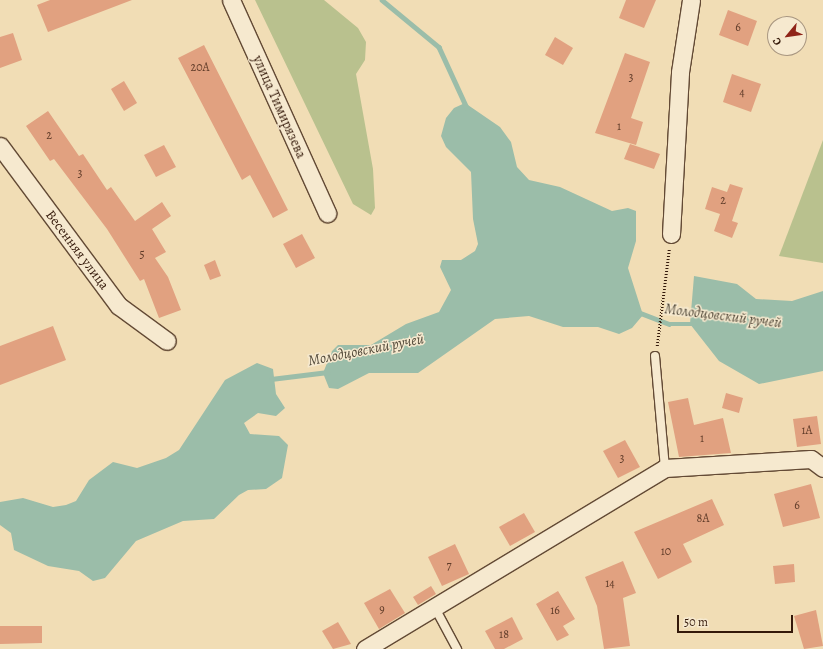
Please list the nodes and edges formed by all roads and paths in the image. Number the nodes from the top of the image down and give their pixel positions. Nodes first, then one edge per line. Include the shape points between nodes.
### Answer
1 (231, 0) edge
2 (691, 0) edge
3 (0, 146) edge
4 (327, 213) dead end
5 (672, 234) joint
6 (659, 332) dead end
7 (167, 341) dead end
8 (655, 356) dead end
9 (665, 468) junction
10 (823, 468) edge
11 (435, 608) junction
12 (365, 649) edge
13 (457, 649) edge

1 - 4 street, улица Тимирязева
2 - 5 street via 680,72
3 - 7 street, Весенняя улица via 119,306
5 - 6 path
8 - 9 lane
9 - 10 street via 811,459
9 - 11 street
11 - 12 street
11 - 13 lane

